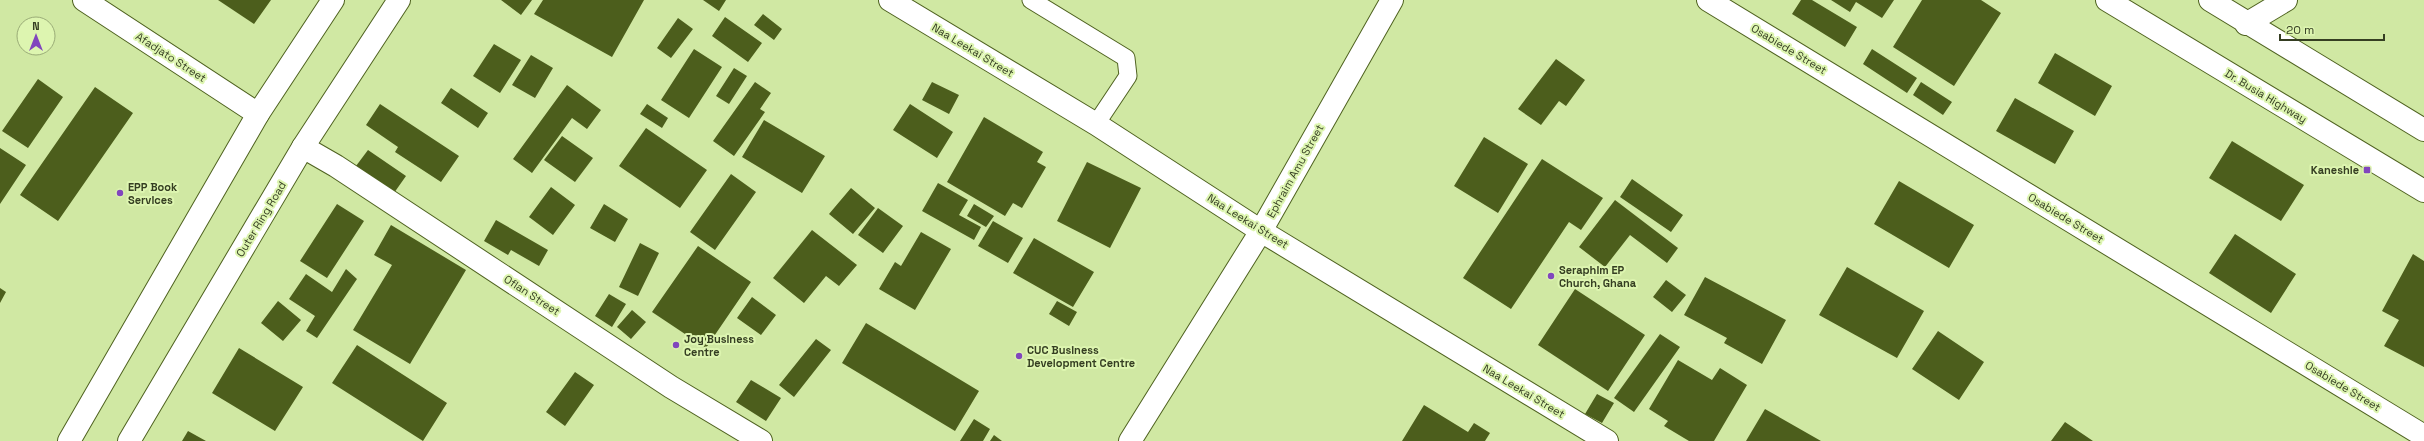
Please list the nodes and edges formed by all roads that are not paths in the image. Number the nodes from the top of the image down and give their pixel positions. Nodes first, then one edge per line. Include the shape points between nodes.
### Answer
1 (84, 0) edge
2 (333, 0) edge
3 (399, 0) edge
4 (890, 0) edge
5 (1032, 0) edge
6 (1392, 0) edge
7 (1708, 0) edge
8 (2107, 0) edge
9 (2210, 0) edge
10 (2286, 0) edge
11 (2246, 24) junction
12 (258, 114) junction
13 (1096, 124) junction
14 (2424, 130) edge
15 (303, 147) junction
16 (2424, 191) edge
17 (1261, 231) junction
18 (2424, 436) edge
19 (69, 441) edge
20 (129, 441) edge
21 (761, 441) edge
22 (1130, 441) edge
23 (1607, 441) edge

1 - 12 main road, Afadjato Street
2 - 12 main road
3 - 15 main road, Outer Ring Road
4 - 13 main road, Naa Leekai Street
5 - 13 lane via 1126,58 1128,76
6 - 17 main road, Ephraim Amu Street
7 - 18 main road, Osabiede Street
8 - 16 main road, Dr. Busia Highway
9 - 11 main road
10 - 11 main road
11 - 14 main road
12 - 19 main road
13 - 17 main road, Naa Leekai Street
15 - 20 main road, Outer Ring Road
15 - 21 main road, Oflan Street via 336,166 671,387
17 - 22 main road, Ephraim Amu Street
17 - 23 main road, Naa Leekai Street

